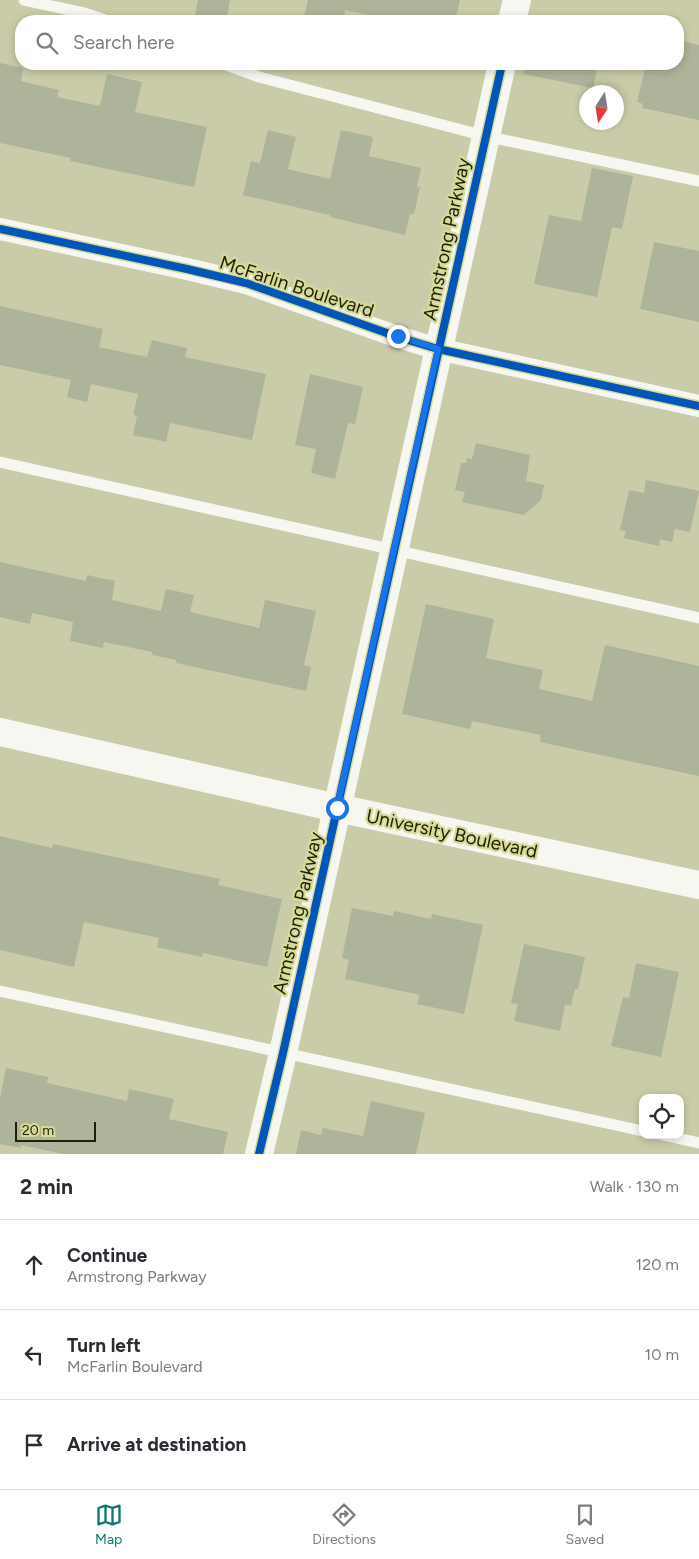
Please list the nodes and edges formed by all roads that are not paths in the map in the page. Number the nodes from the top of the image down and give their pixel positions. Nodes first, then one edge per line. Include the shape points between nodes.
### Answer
1 (24, 0) edge
2 (517, 0) edge
3 (90, 15) edge
4 (513, 15) edge
5 (240, 70) edge
6 (501, 70) edge
7 (485, 136) junction
8 (699, 181) edge
9 (0, 229) edge
10 (438, 349) junction
11 (699, 406) edge
12 (0, 462) edge
13 (395, 550) junction
14 (699, 618) edge
15 (0, 732) edge
16 (337, 808) junction
17 (699, 885) edge
18 (0, 991) edge
19 (283, 1053) junction
20 (639, 1130) edge
21 (681, 1139) edge
22 (699, 1143) edge
23 (259, 1154) edge

1 - 3 lane
2 - 4 street
5 - 7 lane
6 - 7 street, Armstrong Parkway
7 - 8 lane
7 - 10 street, Armstrong Parkway
9 - 10 street, McFarlin Boulevard via 246,283
10 - 11 street, McFarlin Boulevard
10 - 13 street, Armstrong Parkway
12 - 13 lane
13 - 14 lane
13 - 16 street, Armstrong Parkway
15 - 16 street, University Boulevard
16 - 17 street, University Boulevard
16 - 19 street, Armstrong Parkway
18 - 19 lane
19 - 20 lane
19 - 23 street, Armstrong Parkway
21 - 22 lane

